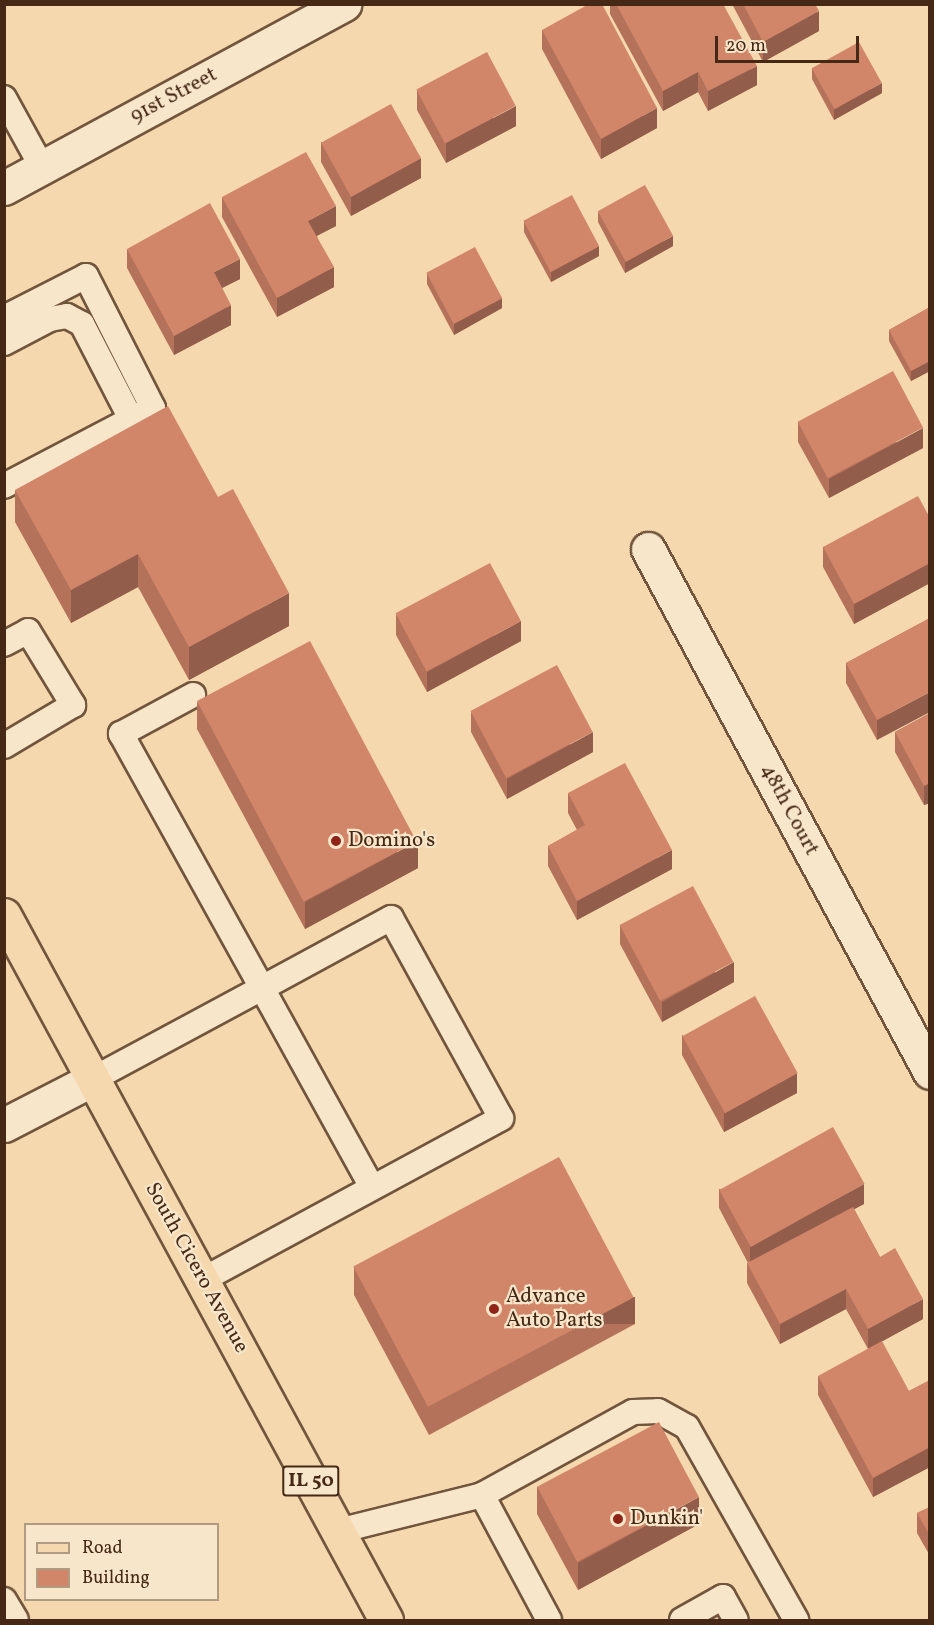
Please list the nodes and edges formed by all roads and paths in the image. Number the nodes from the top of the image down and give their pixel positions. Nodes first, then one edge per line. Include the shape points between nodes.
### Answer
1 (344, 4) edge
2 (4, 98) edge
3 (42, 167) junction
4 (4, 188) edge
5 (4, 318) edge
6 (4, 343) edge
7 (131, 419) junction
8 (4, 486) edge
9 (648, 549) dead end
10 (4, 644) edge
11 (193, 695) dead end
12 (4, 746) edge
13 (4, 915) edge
14 (262, 988) junction
15 (930, 1072) edge
16 (93, 1079) junction
17 (4, 1125) edge
18 (372, 1187) junction
19 (202, 1280) junction
20 (482, 1495) junction
21 (338, 1531) junction
22 (4, 1600) edge
23 (16, 1620) edge
24 (386, 1620) edge
25 (549, 1620) edge
26 (682, 1620) edge
27 (736, 1620) edge
28 (796, 1620) edge

1 - 3 street, 91st Street
2 - 3 lane
3 - 4 street, 91st Street
5 - 7 lane via 86,276 153,408
6 - 7 lane via 50,319 67,316 82,324
7 - 8 lane
9 - 15 street, 48th Court
10 - 12 lane via 28,631 73,705
11 - 14 lane via 121,734
13 - 16 main road, South Cicero Avenue / IL 50
14 - 16 lane
14 - 18 lane
14 - 18 lane via 391,918 501,1118
16 - 17 street
16 - 19 main road, South Cicero Avenue / IL 50
18 - 19 lane
19 - 21 main road, South Cicero Avenue / IL 50
20 - 21 lane
20 - 25 lane
20 - 28 lane via 633,1412 658,1411 687,1427
21 - 24 main road, South Cicero Avenue / IL 50
22 - 23 lane
26 - 27 lane via 723,1597

